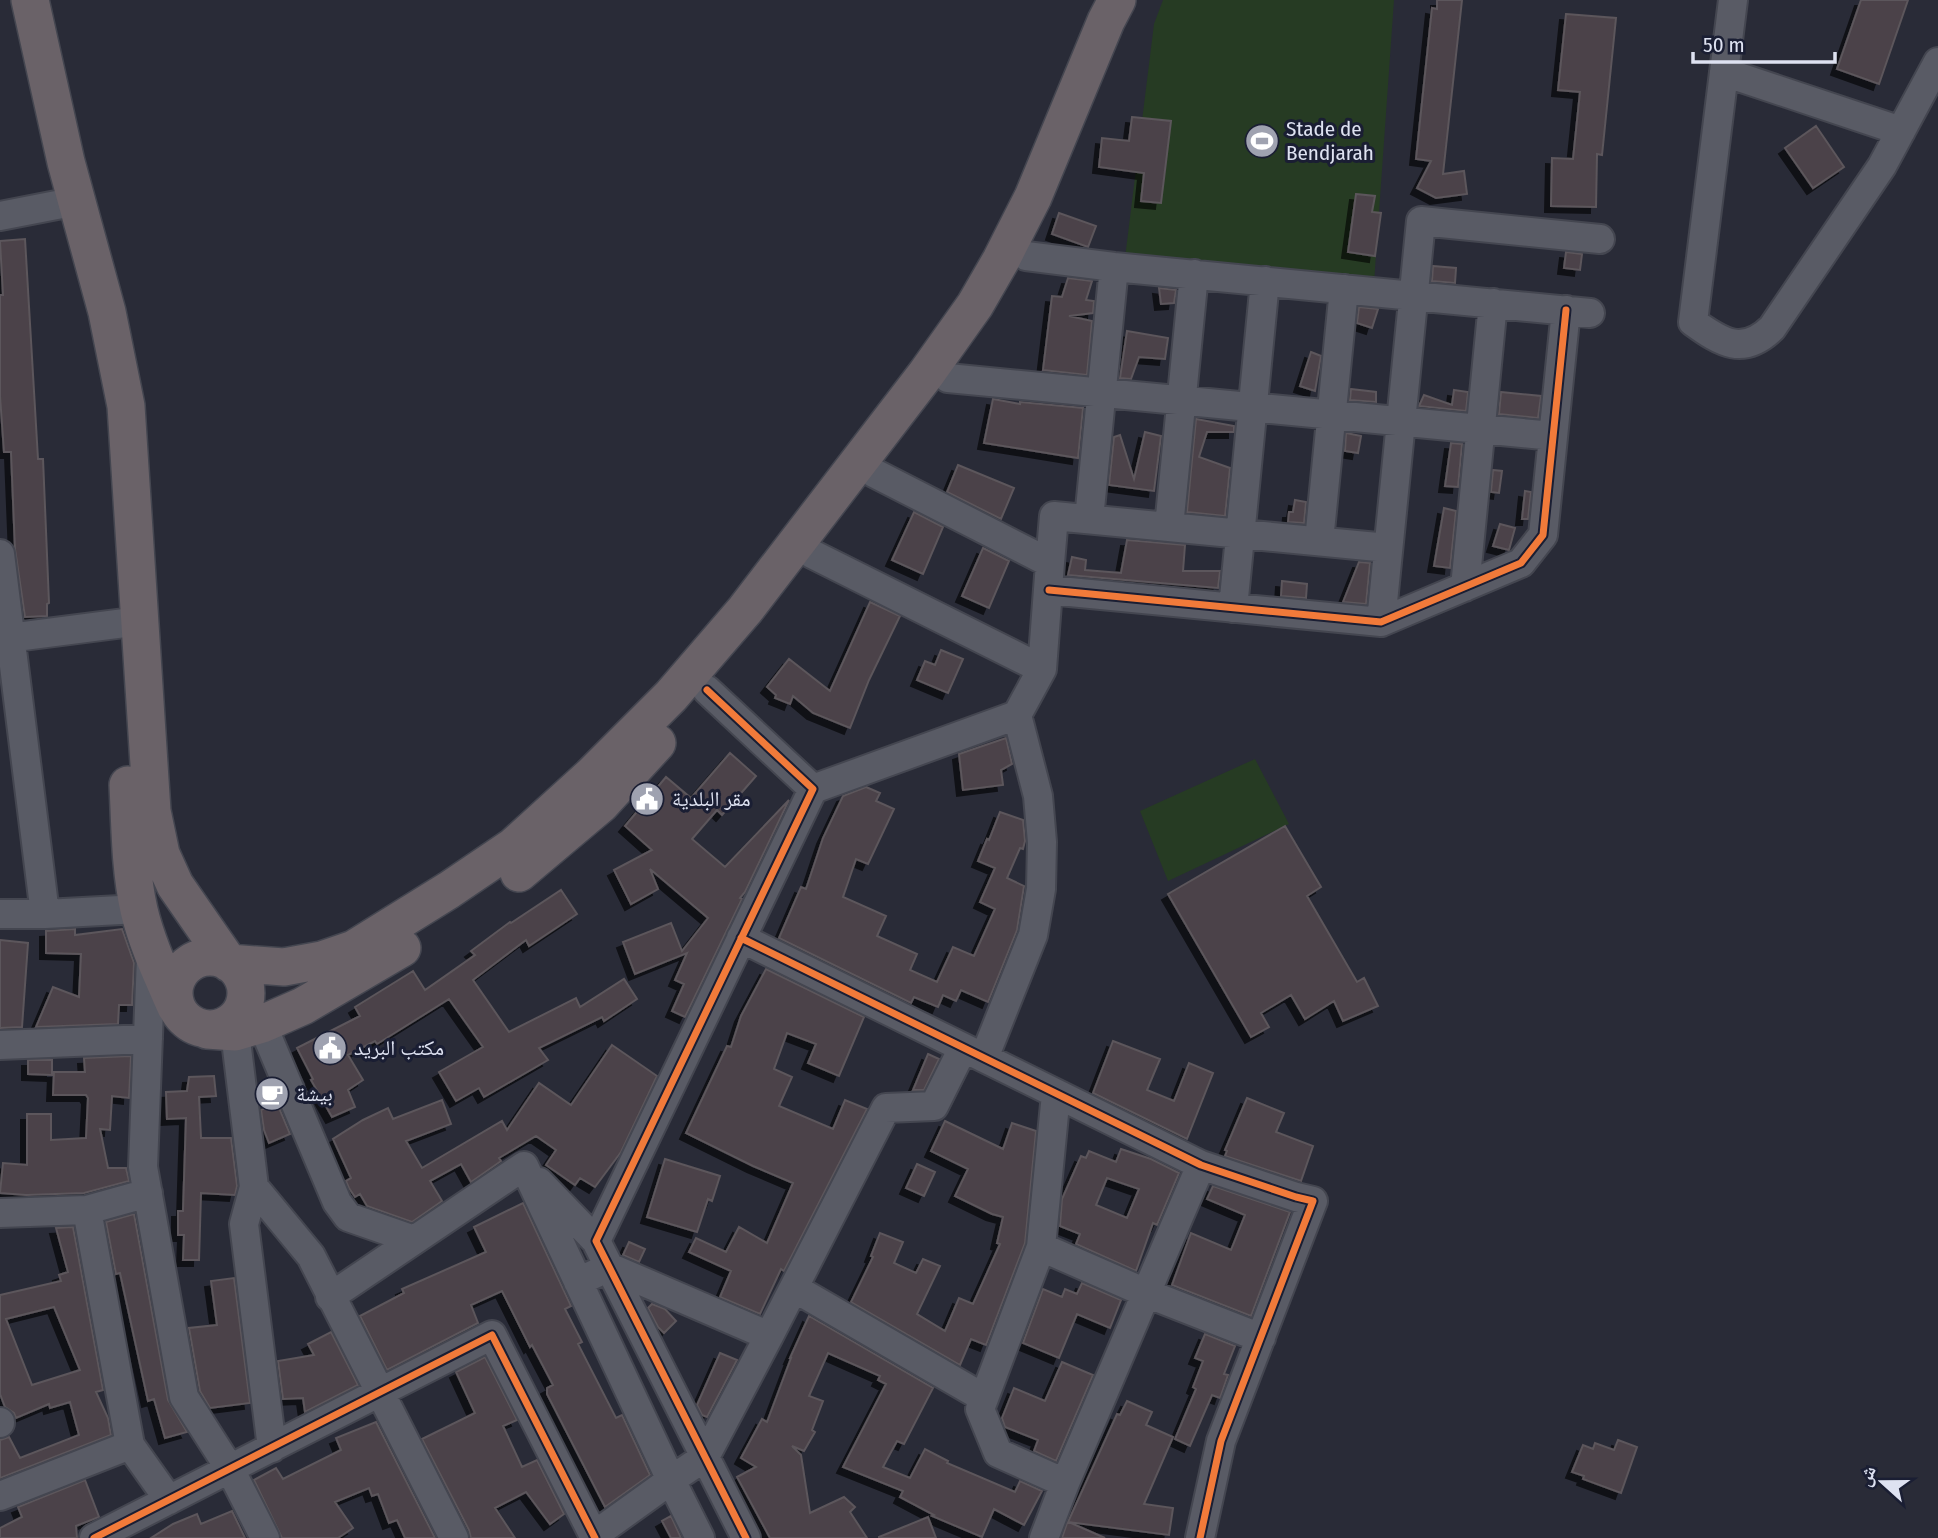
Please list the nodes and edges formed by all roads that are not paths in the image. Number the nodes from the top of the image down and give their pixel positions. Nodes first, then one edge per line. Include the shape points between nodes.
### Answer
1 (30, 0) edge
2 (1116, 0) edge
3 (1132, 0) edge
4 (1732, 0) edge
5 (1938, 62) edge
6 (1724, 72) junction
7 (1901, 131) junction
8 (66, 162) junction
9 (72, 202) junction
10 (0, 216) edge
11 (1600, 239) dead end
12 (1026, 256) junction
13 (1114, 267) junction
14 (1194, 274) junction
15 (1265, 281) junction
16 (1344, 289) junction
17 (1413, 295) junction
18 (1493, 303) junction
19 (948, 378) junction
20 (1101, 392) junction
21 (1182, 400) junction
22 (1252, 407) junction
23 (1332, 415) junction
24 (1401, 421) junction
25 (1480, 429) junction
26 (1553, 436) junction
27 (874, 473) junction
28 (1088, 519) junction
29 (1169, 527) junction
30 (1240, 534) junction
31 (1319, 541) junction
32 (1388, 548) junction
33 (0, 554) edge
34 (812, 554) junction
35 (1049, 577) junction
36 (1465, 587) junction
37 (1233, 608) junction
38 (130, 622) junction
39 (1381, 622) junction
40 (5, 638) edge
41 (1042, 669) junction
42 (707, 690) junction
43 (1017, 715) junction
44 (813, 789) junction
45 (139, 909) junction
46 (0, 914) edge
47 (45, 914) junction
48 (741, 938) junction
49 (152, 951) junction
50 (229, 963) junction
51 (176, 1007) junction
52 (234, 1029) junction
53 (148, 1039) junction
54 (0, 1045) edge
55 (973, 1053) junction
56 (1056, 1094) junction
57 (1201, 1165) junction
58 (524, 1166) junction
59 (254, 1187) junction
60 (148, 1193) junction
61 (88, 1210) junction
62 (0, 1213) edge
63 (414, 1240) junction
64 (596, 1241) junction
65 (1041, 1247) junction
66 (608, 1267) junction
67 (578, 1282) junction
68 (793, 1288) junction
69 (1146, 1293) junction
70 (330, 1297) junction
71 (769, 1336) junction
72 (1261, 1338) junction
73 (380, 1392) junction
74 (984, 1398) junction
75 (131, 1444) junction
76 (272, 1448) junction
77 (705, 1457) junction
78 (230, 1469) junction
79 (671, 1480) junction
80 (1065, 1483) junction
81 (0, 1496) edge
82 (169, 1500) junction
83 (594, 1537) edge
84 (94, 1538) edge
85 (265, 1538) edge
86 (454, 1538) edge
87 (700, 1538) edge
88 (746, 1538) edge
89 (1044, 1538) edge
90 (1200, 1538) edge

1 - 8 main road
2 - 50 main road via 1033,197 975,304 745,610 671,696 514,846 354,949 284,967
3 - 12 main road
4 - 6 street
5 - 7 street
6 - 7 street
6 - 7 street via 1693,321 1716,338 1743,345 1759,341 1772,328
8 - 9 main road
8 - 38 main road via 107,313 126,406
9 - 10 street
9 - 38 main road via 110,407
11 - 17 street via 1421,221
12 - 13 street
12 - 19 main road
13 - 14 street
13 - 20 street
14 - 15 street
14 - 21 street
15 - 16 street
15 - 22 street
16 - 17 street
16 - 23 street
17 - 18 street
17 - 24 street
18 - 25 street
18 - 26 street via 1578,311
19 - 20 street
19 - 27 main road
20 - 21 street
20 - 28 street
21 - 22 street
21 - 29 street
22 - 23 street
22 - 30 street
23 - 24 street
23 - 31 street
24 - 25 street
24 - 32 street
25 - 26 street
25 - 36 street
26 - 36 street via 1542,535 1521,563
27 - 34 main road
27 - 35 street
28 - 29 street
28 - 35 street via 1054,516
29 - 30 street
30 - 31 street
30 - 37 street
31 - 32 street
32 - 39 street
33 - 40 street
34 - 41 street
34 - 42 main road
35 - 37 street
35 - 41 street
36 - 39 street
37 - 39 street
38 - 40 street
38 - 45 main road via 132,854
38 - 50 main road via 161,854 176,885
40 - 47 street
41 - 43 street
42 - 44 street
42 - 52 main road via 601,804 511,879 303,1006
43 - 44 street
43 - 55 street via 1038,796 1041,889 1033,935
44 - 48 street
45 - 47 street
45 - 49 main road
46 - 47 street
48 - 55 street
48 - 64 street
49 - 51 main road
49 - 53 street
50 - 51 main road via 205,958 181,971 174,995
50 - 52 main road via 244,983 246,995 236,1018 226,1026
51 - 52 main road via 195,1027
52 - 59 street
52 - 63 street via 348,1217
53 - 54 street
53 - 60 street via 143,1167
55 - 56 street
55 - 68 street via 934,1107 886,1108
56 - 57 street
56 - 65 street
57 - 69 street
57 - 72 street via 1313,1201
58 - 63 street
58 - 64 street
58 - 67 street
59 - 70 street via 312,1256
59 - 76 street via 244,1224
60 - 61 street
60 - 78 street via 184,1398
61 - 62 street
61 - 75 street
63 - 70 street
64 - 66 street
65 - 69 street
65 - 74 street
66 - 67 street
66 - 71 street
66 - 77 street
67 - 79 street
68 - 71 street
68 - 74 street
69 - 72 street
69 - 80 street
70 - 73 street
71 - 77 street
72 - 90 street via 1221,1441
73 - 76 street
73 - 83 street via 492,1335
73 - 86 street
74 - 80 street via 980,1409 998,1453
75 - 81 street
75 - 82 street
76 - 78 street
77 - 79 street
77 - 88 street
78 - 82 street
78 - 85 street
79 - 83 street
79 - 87 street
80 - 89 street
82 - 84 street

